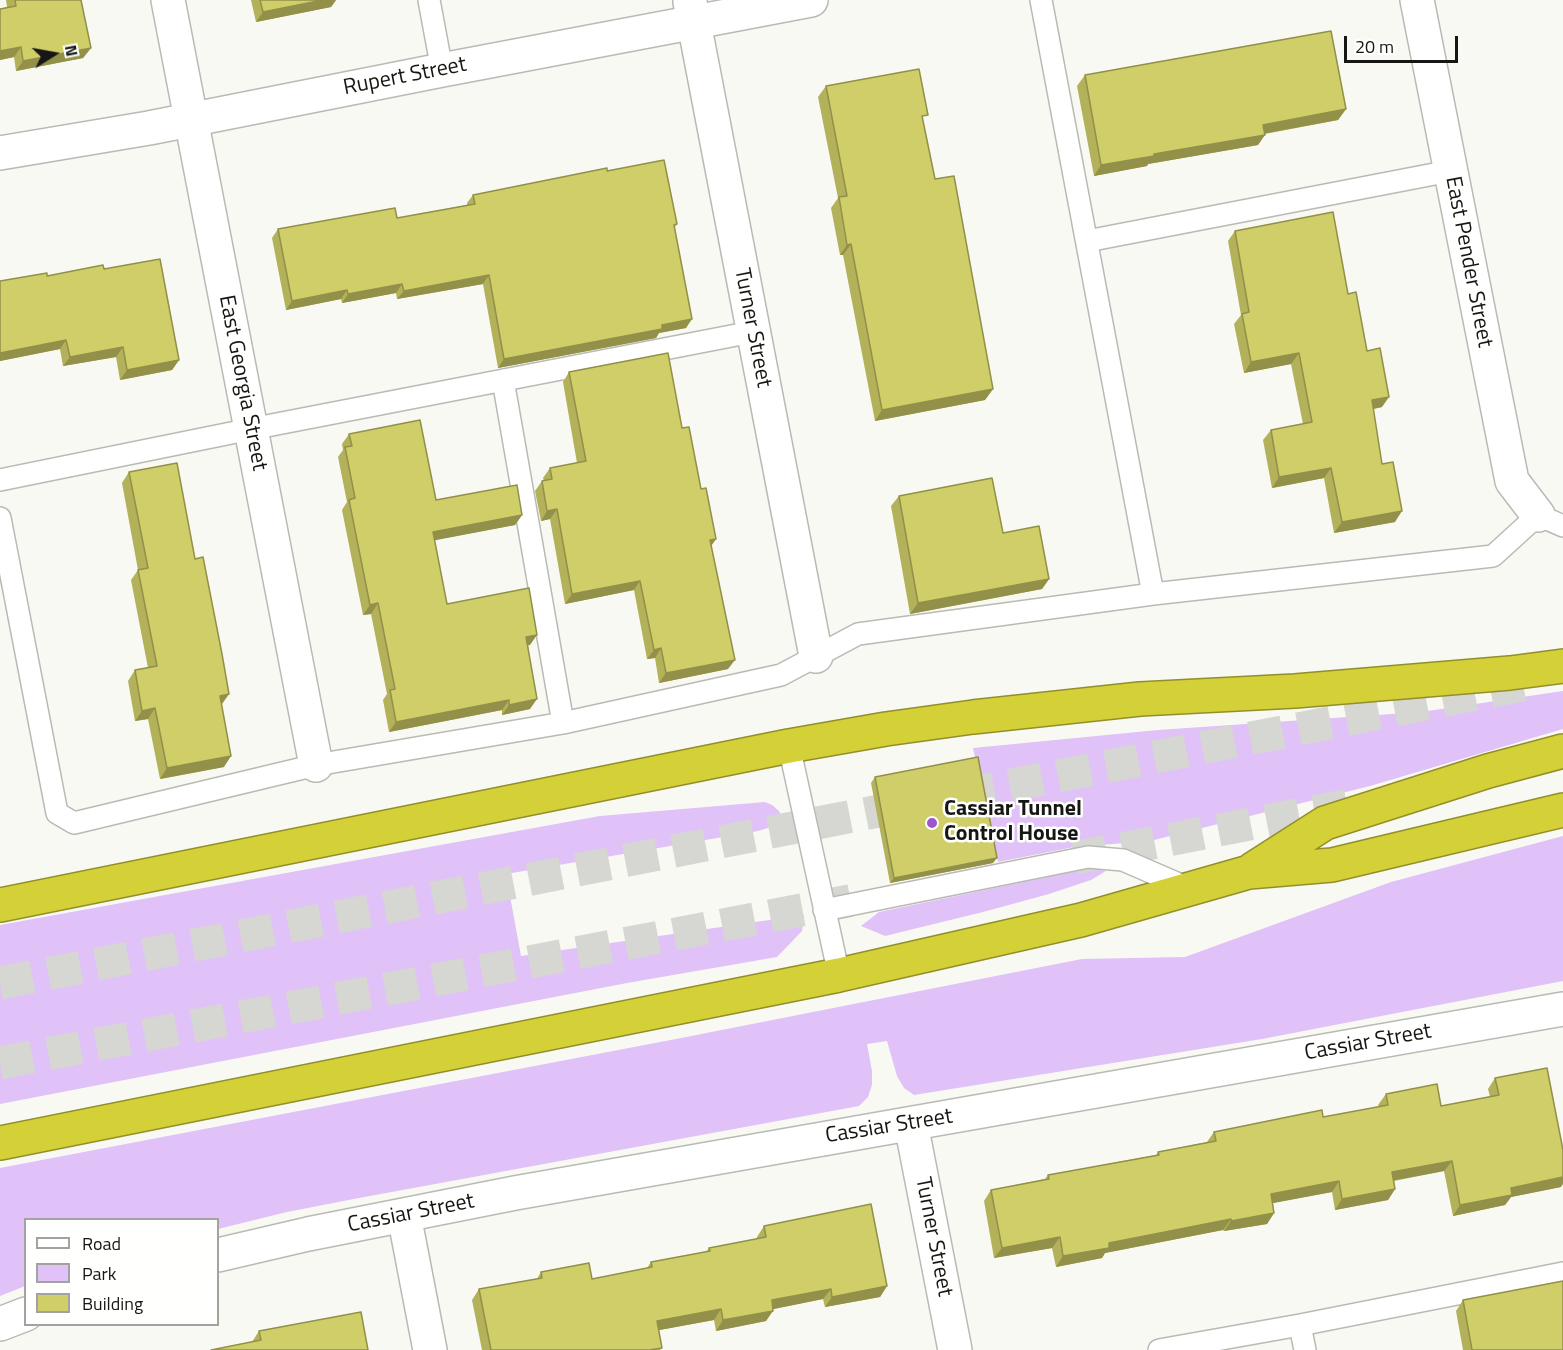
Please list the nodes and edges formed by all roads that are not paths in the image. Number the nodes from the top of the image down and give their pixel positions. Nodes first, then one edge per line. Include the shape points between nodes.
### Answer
1 (168, 0) edge
2 (429, 0) edge
3 (811, 0) edge
4 (1041, 0) edge
5 (1417, 0) edge
6 (692, 11) edge
7 (442, 70) junction
8 (191, 120) junction
9 (0, 153) edge
10 (1450, 171) junction
11 (1087, 241) junction
12 (752, 332) junction
13 (503, 380) junction
14 (251, 429) junction
15 (0, 480) edge
16 (0, 518) edge
17 (1550, 521) edge
18 (1153, 594) junction
19 (816, 656) junction
20 (1563, 666) edge
21 (563, 723) junction
22 (789, 746) junction
23 (1563, 751) edge
24 (316, 765) junction
25 (1563, 810) edge
26 (1249, 872) junction
27 (1190, 890) junction
28 (0, 905) edge
29 (824, 910) junction
30 (839, 975) junction
31 (1563, 1009) edge
32 (911, 1124) junction
33 (0, 1143) edge
34 (404, 1215) junction
35 (219, 1255) edge
36 (1563, 1273) edge
37 (24, 1315) edge
38 (0, 1324) edge
39 (1300, 1325) junction
40 (429, 1350) edge
41 (955, 1350) edge
42 (1160, 1350) edge
43 (1305, 1350) edge

1 - 8 street, East Georgia Street
2 - 7 lane
3 - 6 street, Rupert Street
4 - 11 lane
5 - 10 street, East Pender Street
6 - 7 street, Rupert Street
6 - 12 street, Turner Street
7 - 8 street, Rupert Street
8 - 9 street, Rupert Street
8 - 14 street, East Georgia Street
10 - 11 lane
10 - 17 street, East Pender Street via 1512,481
11 - 18 lane
12 - 13 lane
12 - 19 street, Turner Street
13 - 14 lane
13 - 21 lane
14 - 15 lane
14 - 24 street, East Georgia Street
16 - 24 lane via 57,813 74,823
17 - 18 lane via 1493,556
18 - 19 lane via 858,634
19 - 21 lane via 781,675
20 - 22 highway via 1295,691 1140,699 973,717
21 - 24 lane
22 - 28 highway
22 - 29 lane
23 - 26 highway via 1325,823
25 - 26 highway via 1332,865
26 - 27 highway
27 - 29 lane via 1123,860 1088,857
27 - 30 highway via 1081,920
29 - 30 lane
30 - 33 highway
31 - 32 street, Cassiar Street
32 - 34 street, Cassiar Street
32 - 41 street, Turner Street
34 - 35 street, Cassiar Street
34 - 40 street
36 - 39 lane
37 - 38 street
39 - 42 lane
39 - 43 lane

